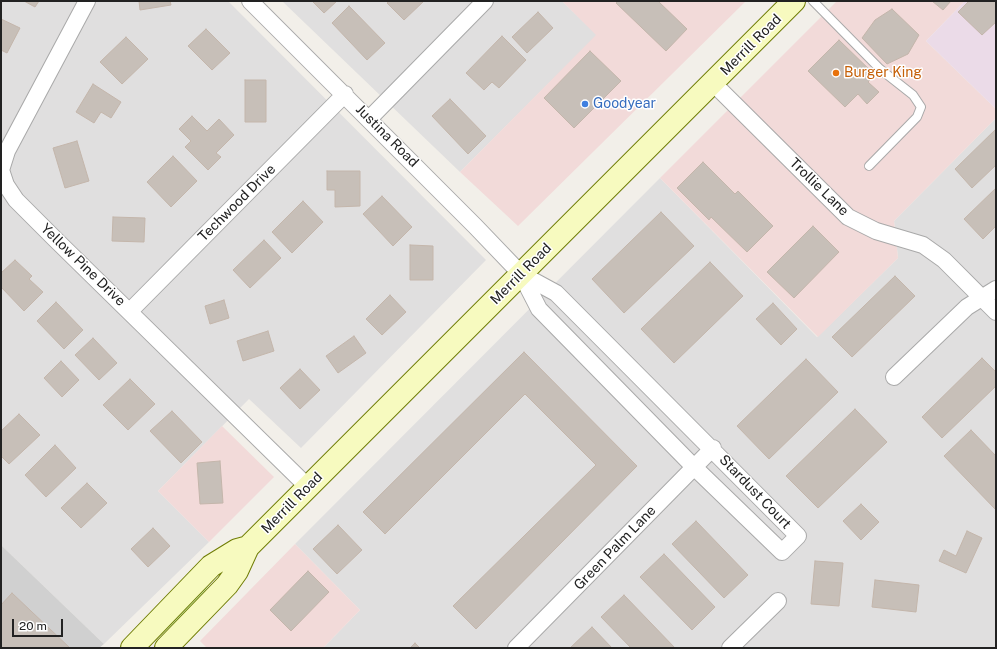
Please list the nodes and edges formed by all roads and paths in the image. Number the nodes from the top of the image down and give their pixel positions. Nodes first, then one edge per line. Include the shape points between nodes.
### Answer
1 (87, 1) edge
2 (250, 1) edge
3 (485, 1) edge
4 (794, 1) edge
5 (813, 1) edge
6 (713, 83) junction
7 (345, 94) junction
8 (369, 119) junction
9 (869, 166) dead end
10 (521, 274) junction
11 (996, 289) edge
12 (982, 298) junction
13 (130, 311) junction
14 (996, 312) edge
15 (894, 377) dead end
16 (712, 448) junction
17 (694, 467) junction
18 (308, 487) junction
19 (248, 547) junction
20 (778, 601) dead end
21 (132, 648) edge
22 (166, 648) edge
23 (516, 648) edge
24 (730, 648) edge

1 - 13 street, Yellow Pine Drive via 7,151 1,170 6,185 16,200
2 - 7 street, Justina Road
3 - 8 street
4 - 6 main road, Merrill Road
5 - 9 lane via 880,69 913,95 921,107 917,117
6 - 10 main road, Merrill Road
6 - 12 street, Trollie Lane via 848,217 876,231 923,245 944,260
7 - 8 street, Justina Road
7 - 13 street, Techwood Drive
8 - 10 street, Justina Road
10 - 16 street, Stardust Court via 556,293
10 - 17 street, Stardust Court via 539,309
10 - 18 main road, Merrill Road
11 - 12 street
12 - 14 street, Trollie Lane
12 - 15 street via 967,307
13 - 18 street, Yellow Pine Drive
16 - 17 street, Green Palm Lane
16 - 17 street, Stardust Court via 798,536 782,552
17 - 23 street, Green Palm Lane
18 - 19 main road, Merrill Road
19 - 21 main road, Merrill Road via 237,550 211,566
19 - 22 main road, Merrill Road via 227,585
20 - 24 street

